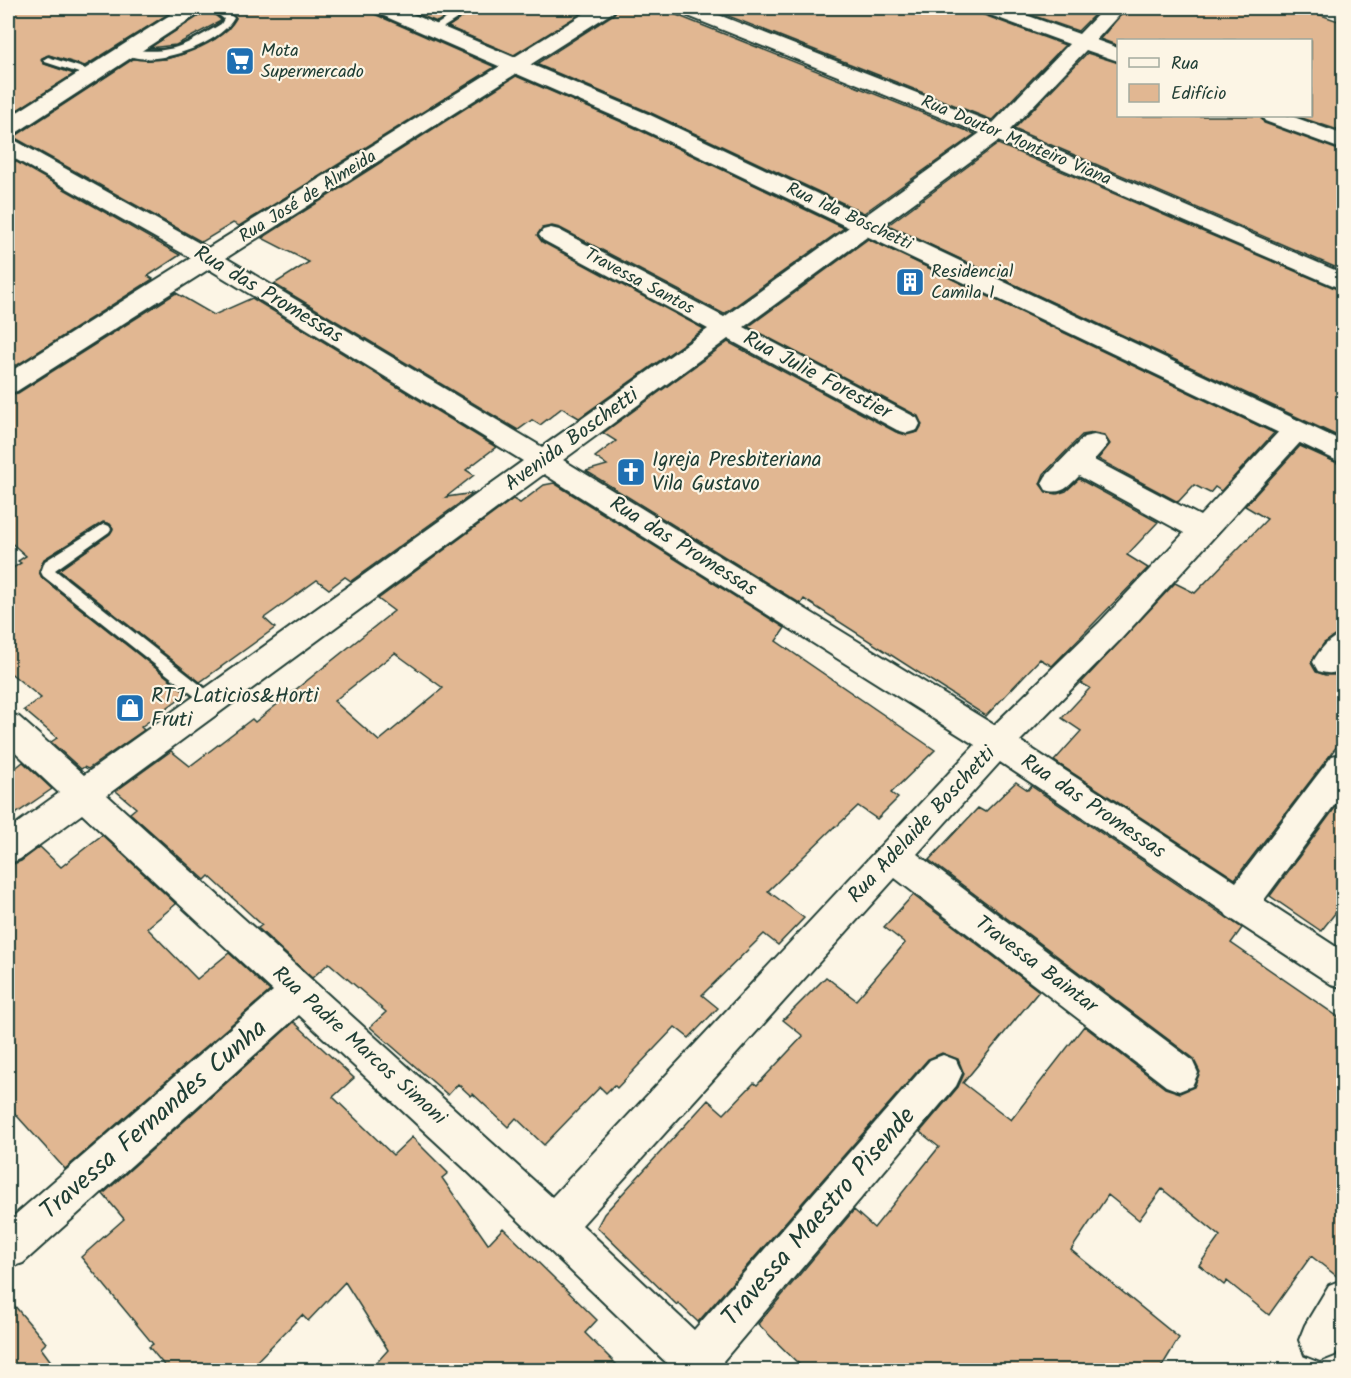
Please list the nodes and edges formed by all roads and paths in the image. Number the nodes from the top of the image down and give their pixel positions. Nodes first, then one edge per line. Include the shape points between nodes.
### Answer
1 (194, 8) edge
2 (214, 8) edge
3 (382, 8) edge
4 (469, 8) edge
5 (606, 8) edge
6 (685, 8) edge
7 (989, 8) edge
8 (1115, 8) edge
9 (433, 30) junction
10 (1084, 41) junction
11 (127, 52) junction
12 (1117, 54) edge
13 (48, 60) dead end
14 (515, 65) junction
15 (91, 74) junction
16 (1276, 117) edge
17 (8, 128) edge
18 (996, 132) junction
19 (1344, 143) edge
20 (8, 146) edge
21 (867, 225) junction
22 (551, 235) dead end
23 (210, 259) junction
24 (1344, 283) edge
25 (726, 329) junction
26 (8, 385) edge
27 (907, 424) dead end
28 (1295, 430) junction
29 (1344, 454) edge
30 (544, 461) junction
31 (1056, 483) dead end
32 (104, 529) dead end
33 (1203, 530) junction
34 (212, 702) junction
35 (8, 726) edge
36 (997, 743) junction
37 (1344, 766) edge
38 (84, 795) junction
39 (8, 849) edge
40 (892, 856) junction
41 (1239, 905) junction
42 (1344, 972) edge
43 (300, 991) junction
44 (944, 1073) dead end
45 (1179, 1073) dead end
46 (554, 1225) junction
47 (8, 1248) edge
48 (1344, 1300) edge
49 (1320, 1340) dead end
50 (700, 1366) edge

1 - 11 street
2 - 11 lane via 229,18 225,26 177,53 160,56
3 - 9 street, Rua Ida Boschetti
4 - 9 lane
5 - 14 street, Rua José de Almeida
6 - 18 street, Rua Doutor Monteiro Viana
7 - 10 street
8 - 10 street, Avenida Boschetti
9 - 14 street, Rua Ida Boschetti
10 - 12 street
10 - 18 street, Avenida Boschetti
11 - 15 street
13 - 15 lane
14 - 21 street, Rua Ida Boschetti
14 - 23 street, Rua José de Almeida
15 - 17 street
16 - 19 street
18 - 21 street, Avenida Boschetti
18 - 24 street, Rua Doutor Monteiro Viana
20 - 23 street, Rua das Promessas
21 - 25 street, Avenida Boschetti
21 - 28 street, Rua Ida Boschetti
22 - 25 street, Travessa Santos
23 - 26 street, Rua José de Almeida
23 - 30 street, Rua das Promessas
25 - 27 street, Rua Julie Forestier
25 - 30 street, Avenida Boschetti
28 - 29 street, Rua Ida Boschetti
28 - 33 street, Rua Adelaide Boschetti
30 - 34 street, Avenida Boschetti
30 - 36 street, Rua das Promessas
31 - 33 street via 1085,453
32 - 34 lane via 50,565 48,572
33 - 36 street, Rua Adelaide Boschetti via 1110,631
34 - 38 street, Avenida Boschetti
35 - 38 street, Rua Padre Marcos Simoni
36 - 40 street, Rua Adelaide Boschetti
36 - 41 street, Rua das Promessas
37 - 41 street
38 - 39 street, Avenida Boschetti
38 - 43 street, Rua Padre Marcos Simoni
40 - 45 street, Travessa Baintar
40 - 46 street, Rua Adelaide Boschetti
41 - 42 street, Rua das Promessas
43 - 46 street, Rua Padre Marcos Simoni
43 - 47 street, Travessa Fernandes Cunha
44 - 50 street, Travessa Maestro Pisende
46 - 50 street, Rua Padre Marcos Simoni
48 - 49 street

